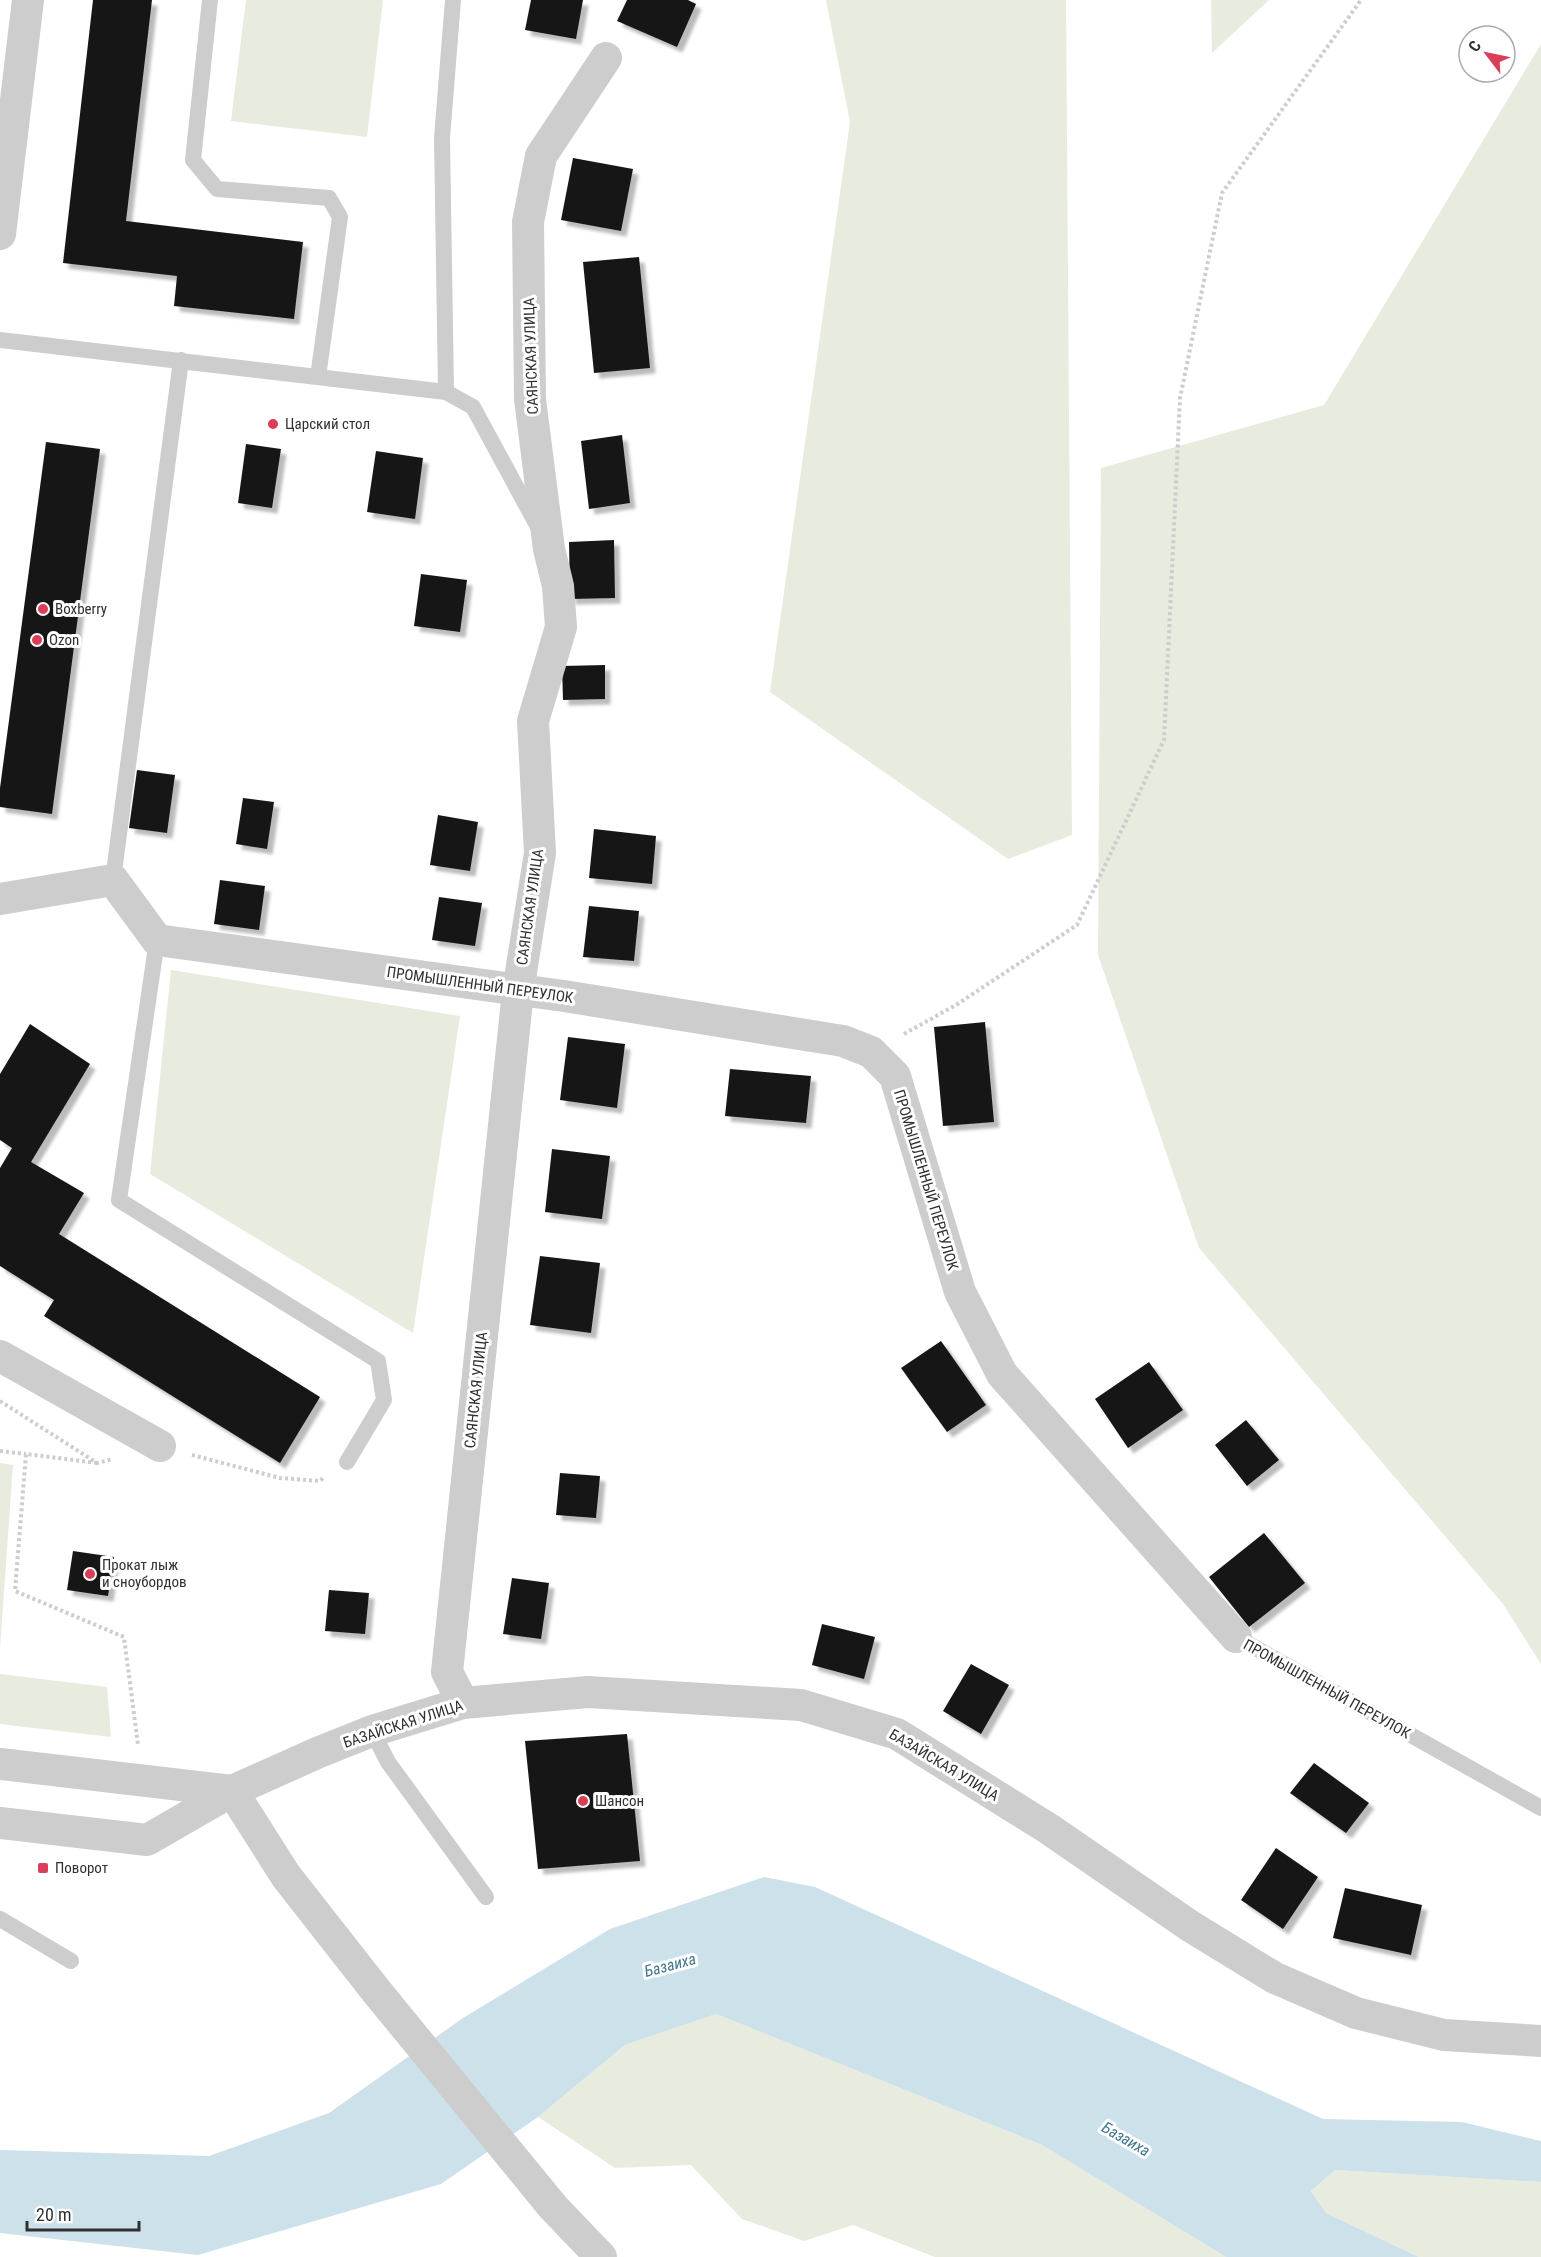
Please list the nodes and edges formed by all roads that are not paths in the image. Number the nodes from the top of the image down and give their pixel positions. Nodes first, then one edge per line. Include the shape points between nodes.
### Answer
1 (28, 0) edge
2 (210, 0) edge
3 (453, 0) edge
4 (606, 58) dead end
5 (0, 234) edge
6 (0, 340) edge
7 (181, 360) junction
8 (318, 377) junction
9 (446, 392) junction
10 (549, 549) junction
11 (113, 880) junction
12 (0, 899) edge
13 (157, 940) junction
14 (518, 991) junction
15 (0, 1356) edge
16 (160, 1446) dead end
17 (347, 1462) dead end
18 (1236, 1638) joint
19 (463, 1703) junction
20 (372, 1731) junction
21 (0, 1764) edge
22 (232, 1791) junction
23 (1541, 1809) edge
24 (0, 1823) edge
25 (486, 1897) dead end
26 (0, 1919) edge
27 (71, 1961) dead end
28 (1541, 2041) edge
29 (601, 2257) edge

1 - 5 street
2 - 8 lane via 193,160 217,189 329,198 339,217
3 - 9 lane via 442,138
4 - 10 street, САЯНСКАЯ УЛИЦА via 542,156 528,222 530,399
6 - 7 lane
7 - 8 lane
7 - 11 lane
8 - 9 lane
9 - 10 lane via 473,407
10 - 14 street, САЯНСКАЯ УЛИЦА via 558,586 561,627 533,721 540,853
11 - 12 street
11 - 13 street
13 - 14 street, ПРОМЫШЛЕННЫЙ ПЕРЕУЛОК
13 - 17 lane via 119,1200 378,1361 384,1400
14 - 18 street, ПРОМЫШЛЕННЫЙ ПЕРЕУЛОК via 843,1041 872,1052 895,1076 960,1292 1002,1374
14 - 19 street, САЯНСКАЯ УЛИЦА via 447,1672
15 - 16 street
18 - 23 lane, ПРОМЫШЛЕННЫЙ ПЕРЕУЛОК
19 - 20 street, БАЗАЙСКАЯ УЛИЦА
19 - 28 street, БАЗАЙСКАЯ УЛИЦА via 588,1692 801,1705 897,1734 1275,1978 1356,2013 1444,2035
20 - 22 street, БАЗАЙСКАЯ УЛИЦА
20 - 25 lane via 388,1762
21 - 22 street
22 - 24 street, БАЗАЙСКАЯ УЛИЦА via 147,1840
22 - 29 street via 286,1876 377,1992 553,2207
26 - 27 lane

